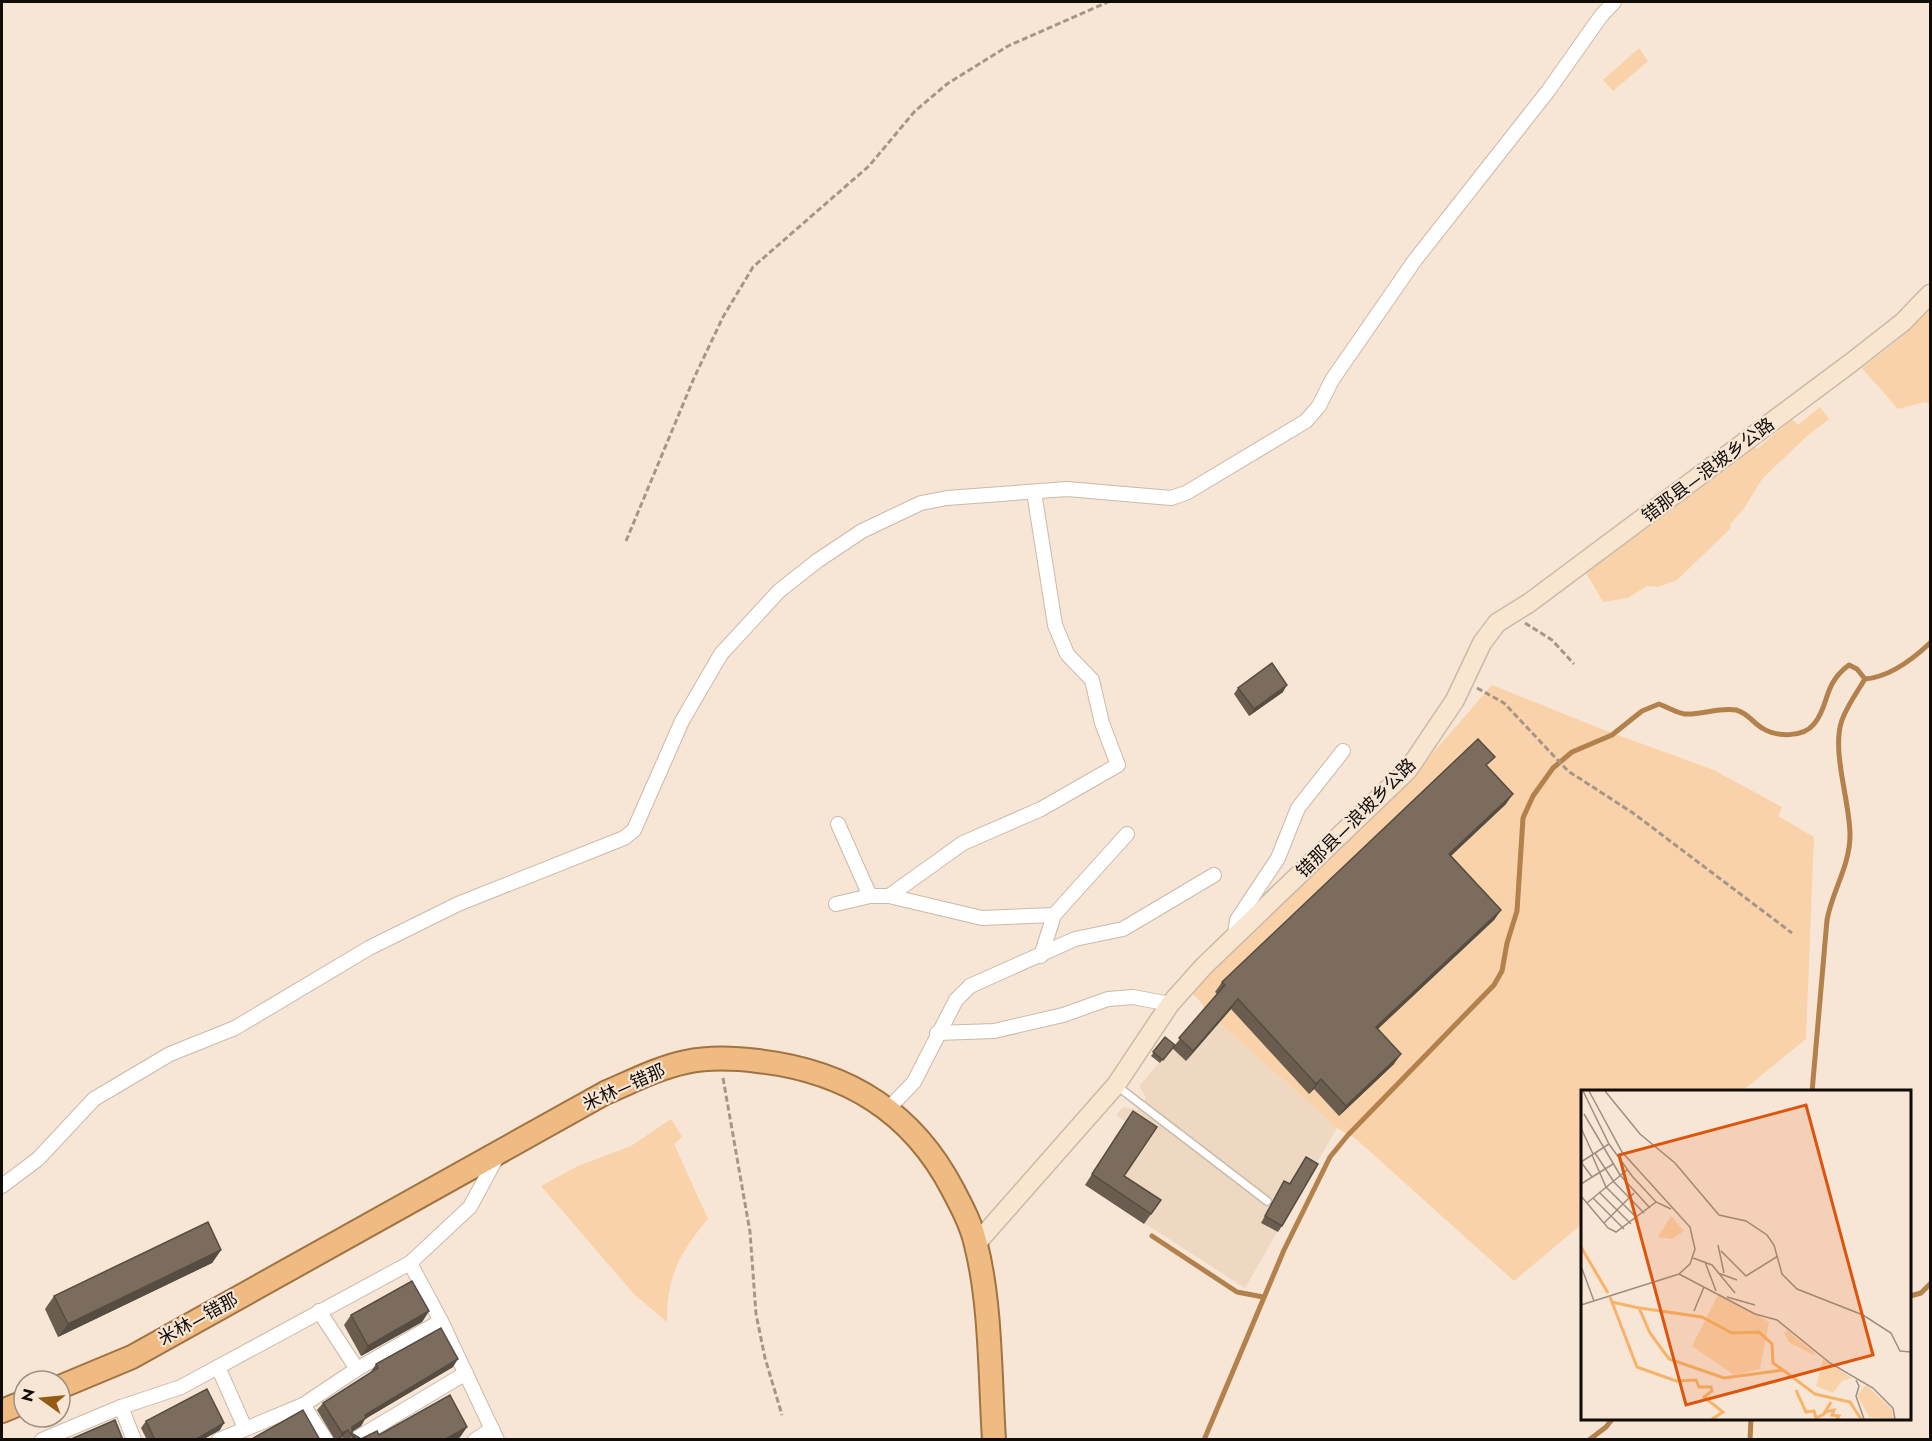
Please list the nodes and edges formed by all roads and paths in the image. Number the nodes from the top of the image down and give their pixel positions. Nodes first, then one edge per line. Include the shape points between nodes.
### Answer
1 (1108, 2) edge
2 (1614, 2) edge
3 (1930, 294) edge
4 (1034, 492) junction
5 (626, 541) dead end
6 (1509, 614) junction
7 (1574, 664) dead end
8 (1463, 681) junction
9 (1344, 751) dead end
10 (838, 824) dead end
11 (1127, 834) dead end
12 (1214, 875) dead end
13 (870, 896) junction
14 (889, 896) junction
15 (836, 904) dead end
16 (1054, 915) junction
17 (1792, 933) dead end
18 (1235, 936) junction
19 (1041, 956) junction
20 (1170, 1004) junction
21 (937, 1033) junction
22 (719, 1058) junction
23 (1116, 1085) junction
24 (888, 1109) junction
25 (500, 1151) junction
26 (2, 1186) edge
27 (1267, 1201) dead end
28 (976, 1244) junction
29 (410, 1263) junction
30 (319, 1311) junction
31 (441, 1321) junction
32 (218, 1367) junction
33 (357, 1369) junction
34 (466, 1373) junction
35 (72, 1383) edge
36 (303, 1405) junction
37 (120, 1407) junction
38 (782, 1415) dead end
39 (245, 1428) junction
40 (495, 1434) edge
41 (42, 1440) edge
42 (134, 1440) edge
43 (219, 1440) edge
44 (326, 1440) edge
45 (354, 1440) edge
46 (474, 1440) edge
47 (994, 1440) edge

1 - 5 path via 1008,46 948,84 915,111 869,166 753,267 723,317 694,378
2 - 4 street via 1415,260 1332,380 1320,406 1306,421 1172,498 1067,489
3 - 6 main road, 错那县—浪坡乡公路 via 1904,322 1765,428
4 - 14 street via 1054,625 1066,654 1092,680 1102,723 1118,765 1041,808 963,843
4 - 26 street via 921,503 862,531 817,561 779,591 721,654 682,721 634,830 624,838 458,904 369,948 235,1028 170,1053 94,1099 38,1159
6 - 7 path via 1552,640
6 - 8 main road, 错那县—浪坡乡公路 via 1482,643
8 - 17 path via 1504,703 1568,771 1634,813
8 - 18 main road, 错那县—浪坡乡公路 via 1455,700 1408,771
9 - 18 street via 1298,808 1278,858 1237,920
10 - 13 street
11 - 16 street
12 - 19 street via 1123,929 1075,939
13 - 14 street
13 - 15 street
14 - 16 street via 982,918
16 - 19 street
18 - 20 main road, 错那县—浪坡乡公路
19 - 21 street via 970,986 956,1000
20 - 21 street via 1133,997 1108,999 1063,1015 994,1031
20 - 23 main road, 错那县—浪坡乡公路
21 - 24 street via 914,1082
22 - 24 highway, 米林—错那 via 793,1065 863,1092
22 - 25 highway, 米林—错那 via 686,1062 646,1075
22 - 38 path via 750,1232 756,1314
23 - 27 lane
23 - 28 main road, 错那县—浪坡乡公路
24 - 28 highway, 米林—错那 via 924,1144 944,1173
25 - 29 street via 470,1207
25 - 35 highway, 米林—错那 via 132,1357
28 - 47 highway, 米林—错那 via 984,1289
29 - 30 street
29 - 31 street
30 - 32 street
30 - 33 street
31 - 33 street
31 - 34 street
32 - 37 street via 181,1387
32 - 39 street
33 - 36 street
34 - 40 street
34 - 45 street
36 - 39 street
36 - 44 street
37 - 41 street
37 - 42 street
39 - 43 street
40 - 46 street

